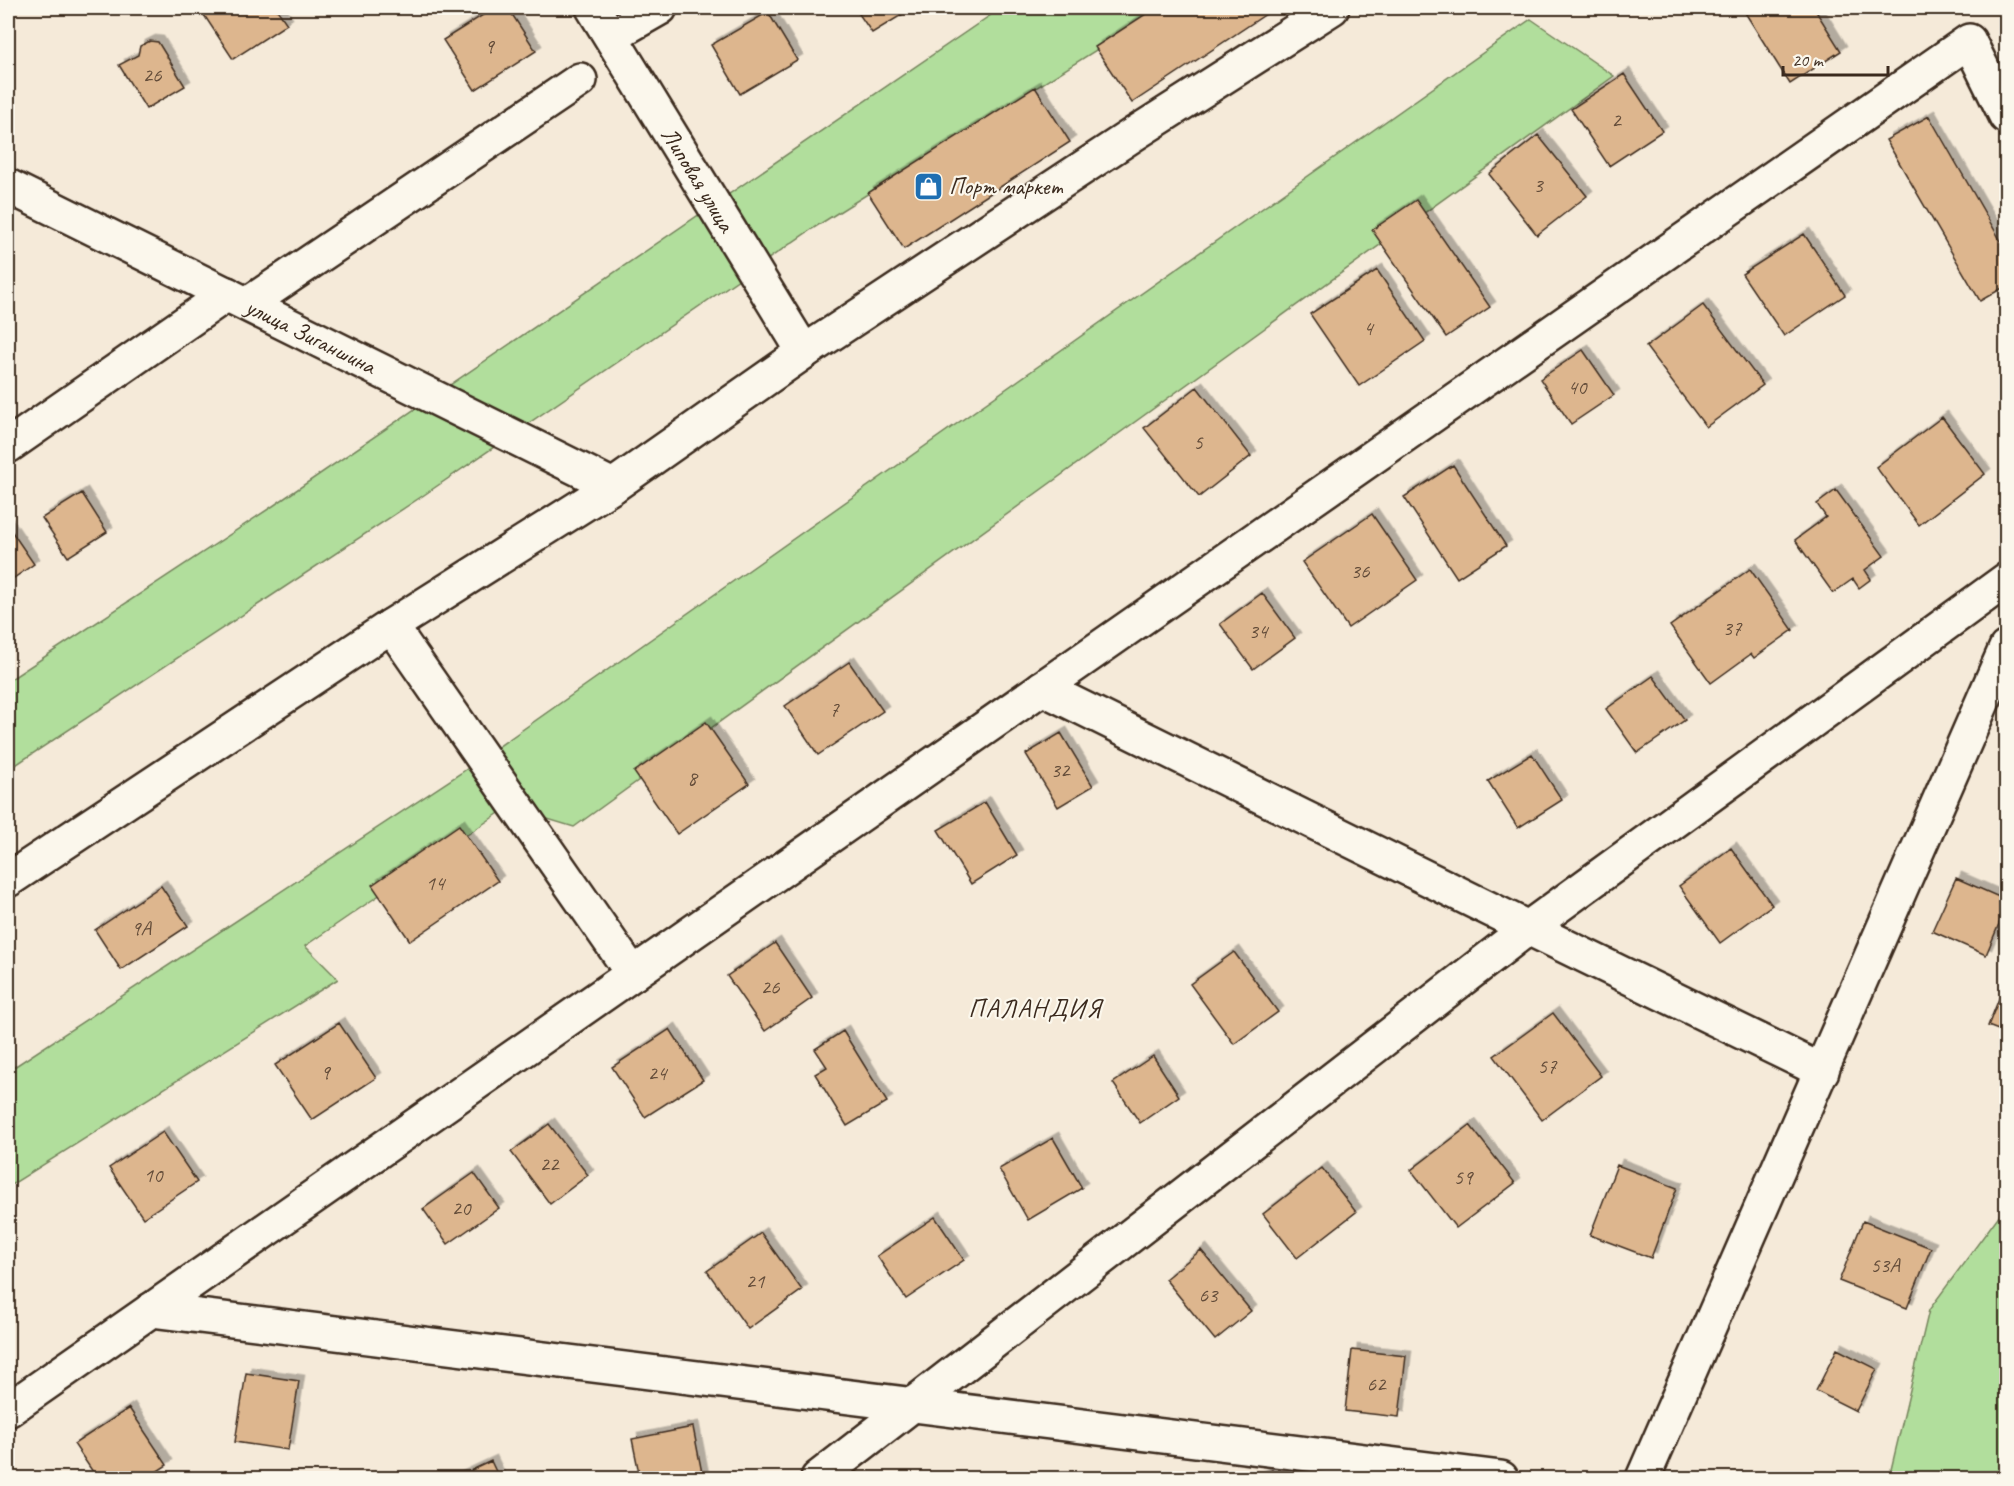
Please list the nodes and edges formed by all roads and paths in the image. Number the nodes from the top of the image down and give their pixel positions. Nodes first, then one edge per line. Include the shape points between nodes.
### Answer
1 (593, 8) edge
2 (660, 8) edge
3 (1332, 8) edge
4 (611, 36) junction
5 (580, 80) dead end
6 (2007, 116) edge
7 (8, 186) edge
8 (237, 299) junction
9 (804, 352) junction
10 (8, 446) edge
11 (613, 486) junction
12 (2007, 580) edge
13 (391, 626) junction
14 (2007, 648) edge
15 (1042, 688) junction
16 (8, 880) edge
17 (1528, 928) junction
18 (633, 974) junction
19 (1822, 1071) junction
20 (151, 1310) junction
21 (912, 1406) junction
22 (8, 1410) edge
23 (819, 1479) edge
24 (1501, 1479) edge
25 (1643, 1479) edge

1 - 4 street, Липовая улица
2 - 4 street
3 - 9 street
4 - 9 street, Липовая улица
5 - 8 street
6 - 15 street via 1969,41
7 - 8 street, улица Зиганшина
8 - 10 street
8 - 11 street, улица Зиганшина
9 - 11 street
11 - 13 street
12 - 17 street
13 - 16 street
13 - 18 street
14 - 19 street
15 - 17 street
15 - 18 street
17 - 19 street
17 - 21 street
18 - 20 street
19 - 25 street
20 - 21 street
20 - 22 street
21 - 23 street
21 - 24 street

